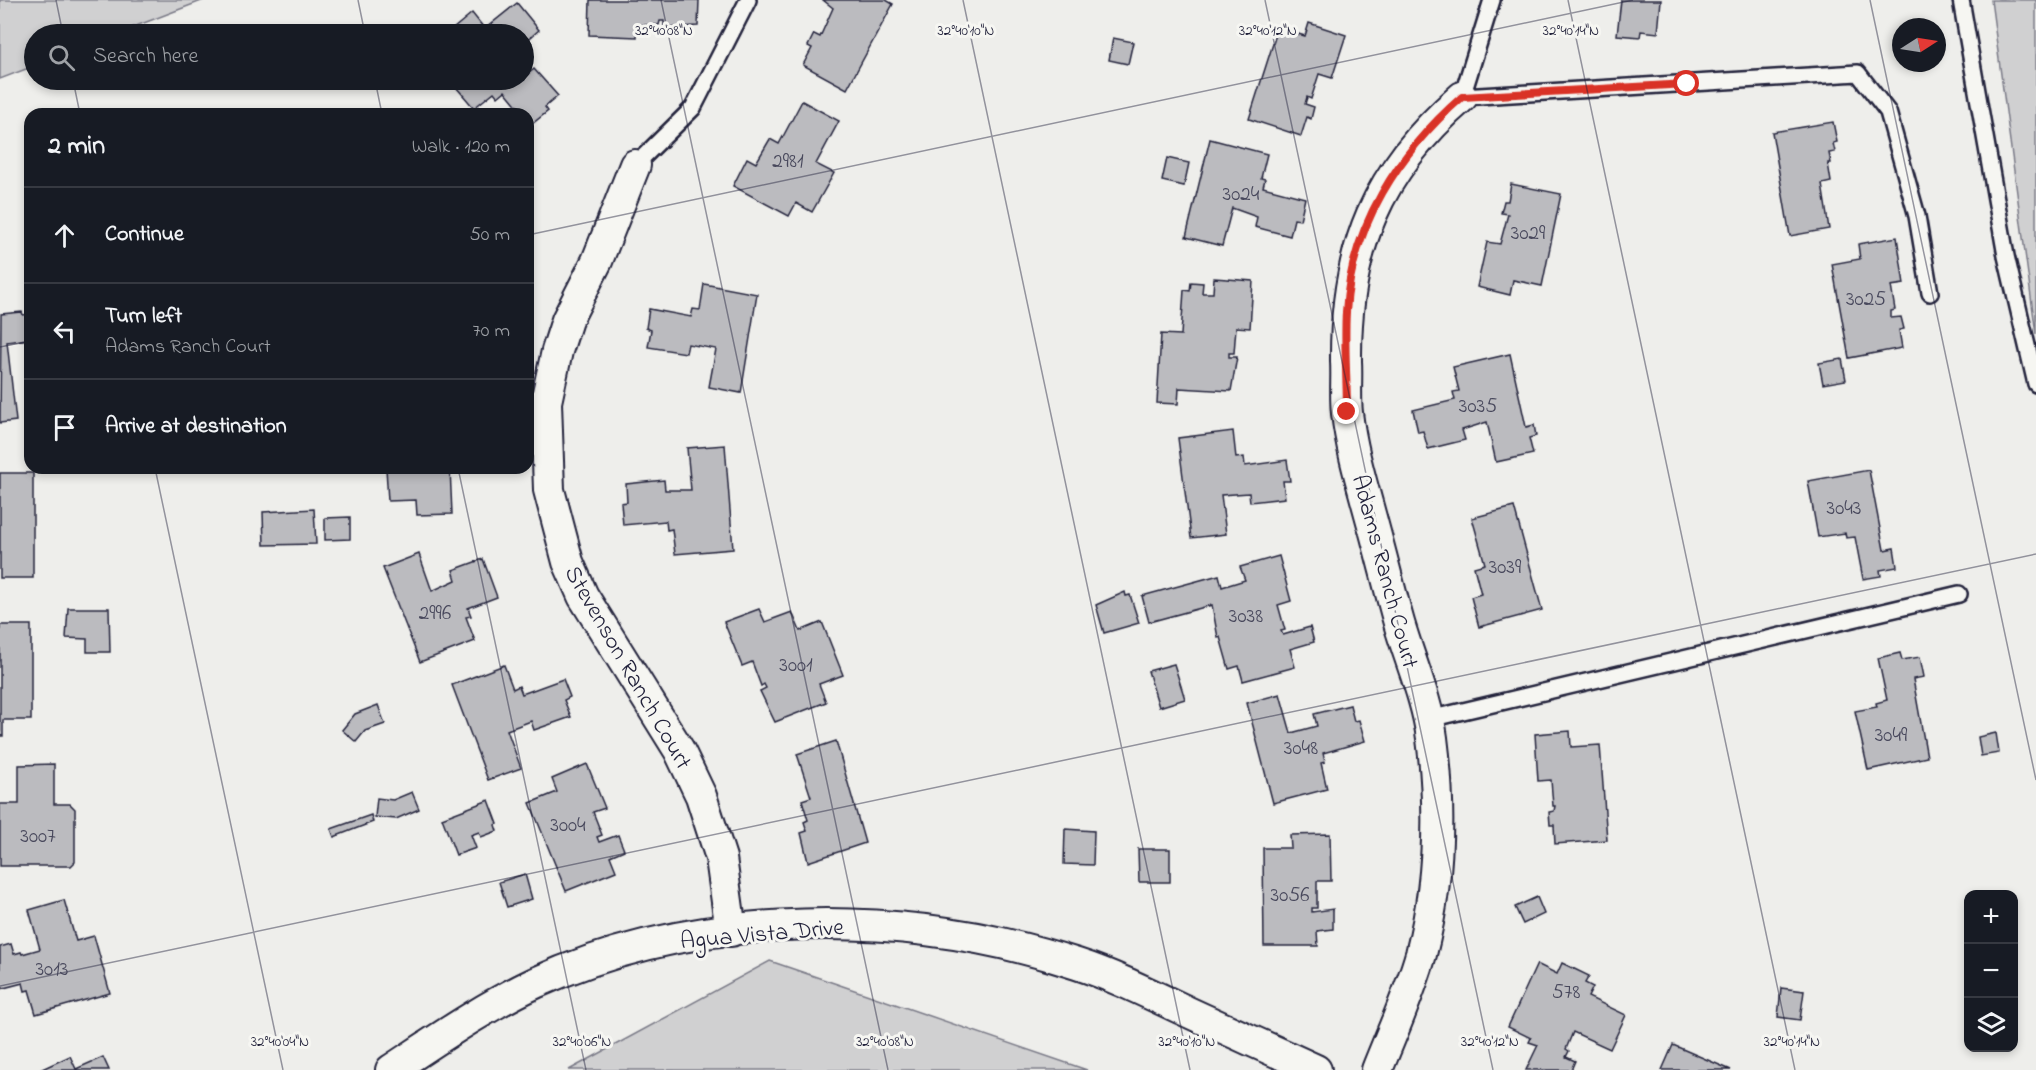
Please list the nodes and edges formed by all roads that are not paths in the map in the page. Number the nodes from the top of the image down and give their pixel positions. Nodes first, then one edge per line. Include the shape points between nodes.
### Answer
1 (748, 0) edge
2 (1492, 0) edge
3 (1961, 0) edge
4 (1462, 97) junction
5 (635, 165) joint
6 (1930, 293) dead end
7 (2036, 384) edge
8 (1959, 594) dead end
9 (1429, 719) junction
10 (731, 931) junction
11 (392, 1070) edge
12 (1316, 1070) edge
13 (1377, 1070) edge

1 - 5 lane via 693,108
2 - 4 lane
3 - 7 lane via 2006,256
4 - 6 lane via 1858,73 1888,112 1917,216
4 - 9 street, Adams Ranch Court via 1422,135 1389,180 1359,248 1346,311 1347,412 1364,496
5 - 10 street, Stevenson Ranch Court via 557,351 546,402 549,490 568,562 583,596 679,750 701,795 721,858
8 - 9 lane
9 - 13 street, Adams Ranch Court via 1437,837 1430,907 1420,956
10 - 11 street, Agua Vista Drive via 625,951 574,967 500,1001
10 - 12 street, Agua Vista Drive via 789,925 859,925 963,935 1020,947 1133,985

